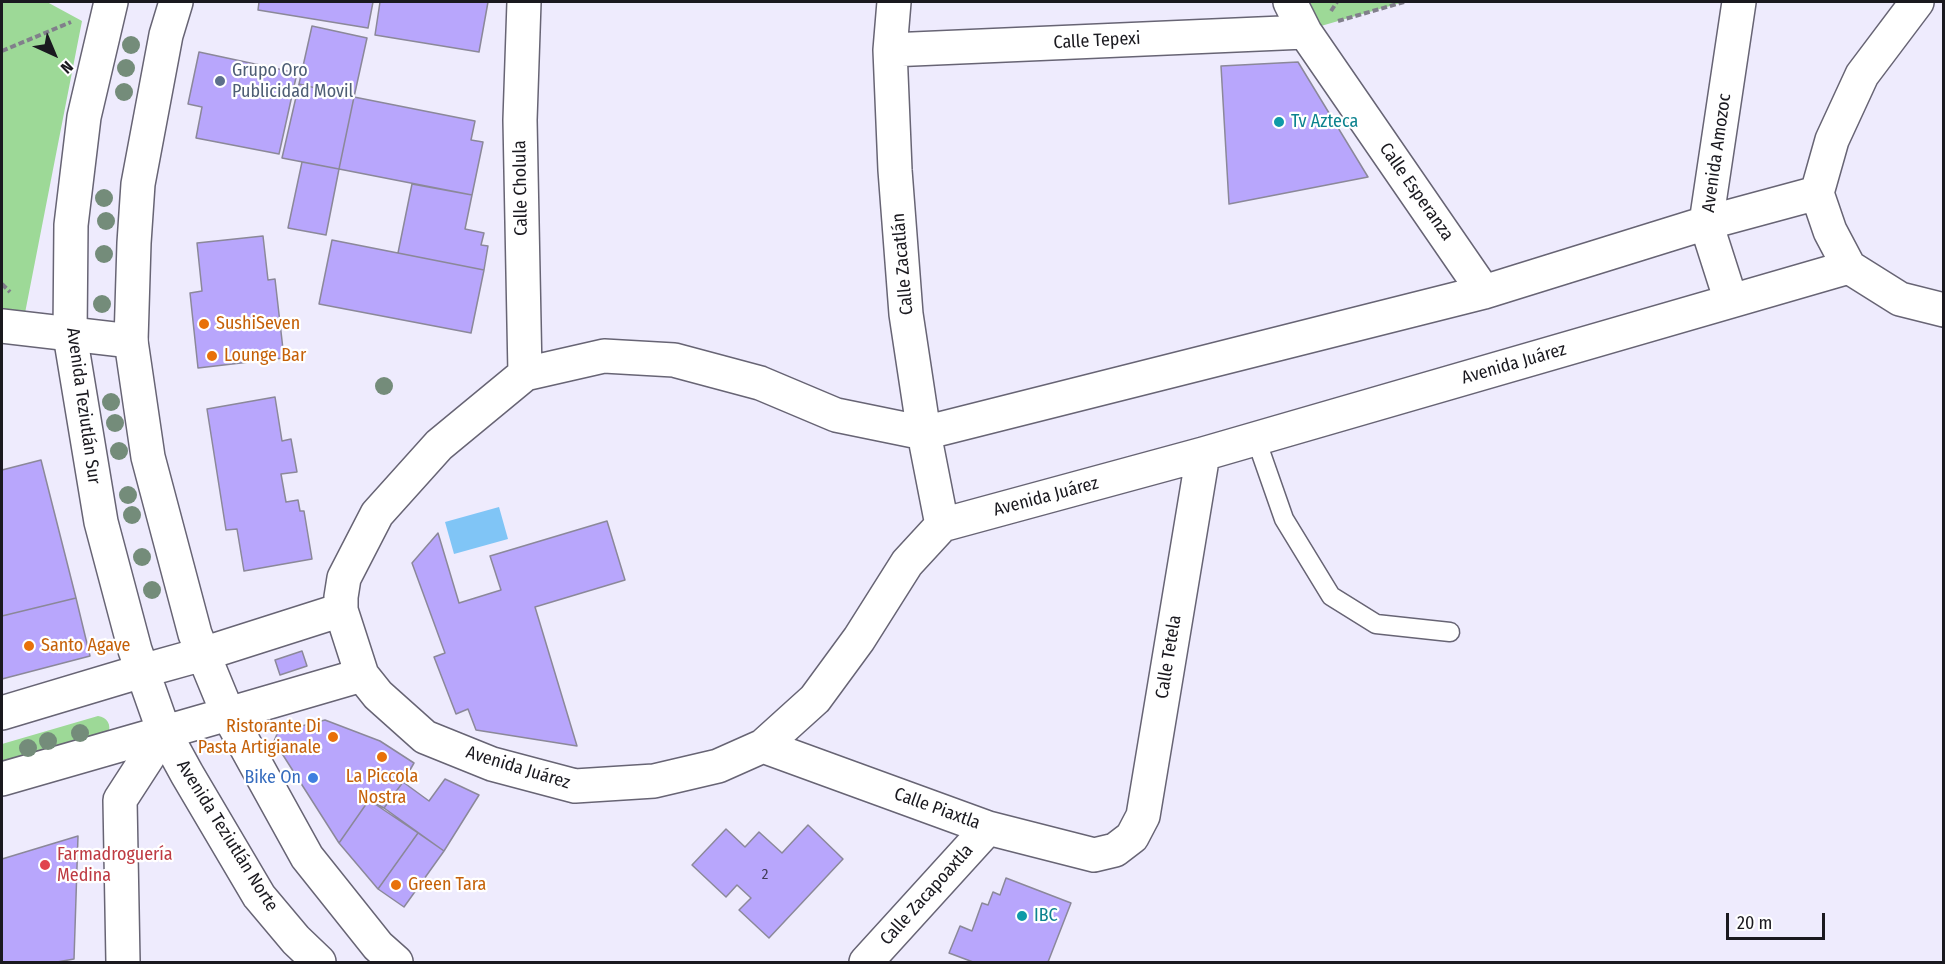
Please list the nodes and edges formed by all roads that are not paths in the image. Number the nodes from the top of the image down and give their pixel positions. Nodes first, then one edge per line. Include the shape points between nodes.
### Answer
1 (177, 2) edge
2 (524, 2) edge
3 (894, 2) edge
4 (1290, 2) edge
5 (1739, 2) edge
6 (1917, 2) edge
7 (105, 4) edge
8 (1318, 27) junction
9 (890, 50) junction
10 (1817, 193) junction
11 (1706, 223) junction
12 (1849, 267) junction
13 (1484, 292) junction
14 (1731, 301) junction
15 (1944, 310) edge
16 (2, 326) edge
17 (70, 335) junction
18 (131, 341) junction
19 (525, 374) junction
20 (924, 433) junction
21 (1256, 439) junction
22 (1203, 454) junction
23 (942, 525) junction
24 (341, 610) junction
25 (1450, 632) dead end
26 (203, 654) junction
27 (142, 671) junction
28 (362, 675) junction
29 (2, 713) edge
30 (228, 714) junction
31 (164, 732) junction
32 (763, 746) junction
33 (2, 779) edge
34 (988, 828) junction
35 (1115, 850) joint
36 (123, 963) edge
37 (319, 963) edge
38 (396, 963) edge
39 (866, 963) edge

1 - 18 street via 166,34 138,184
2 - 19 street, Calle Cholula via 520,120
3 - 9 street, Calle Zacatlán
4 - 8 street, Calle Esperanza
5 - 11 street, Avenida Amozoc
6 - 10 street via 1862,75 1832,140
7 - 17 street, Avenida Teziutlán Sur via 84,117 73,214
8 - 9 street, Calle Tepexi
8 - 13 street, Calle Esperanza
9 - 20 street, Calle Zacatlán via 906,314
10 - 11 street, Avenida Juárez
10 - 12 street via 1830,231
11 - 13 street, Avenida Juárez
11 - 14 street, Avenida Amozoc
12 - 14 street, Avenida Juárez
12 - 15 street via 1900,298
13 - 20 street, Avenida Juárez
14 - 21 street, Avenida Juárez
16 - 17 street
17 - 18 street
17 - 27 street, Avenida Teziutlán Sur via 101,522
18 - 26 street via 148,457
19 - 20 street, Avenida Juárez via 604,356 674,360 760,383 836,415
19 - 24 street, Avenida Juárez via 439,445 377,514 344,578
20 - 23 street, Calle Zacatlán
21 - 22 street, Avenida Juárez
21 - 25 lane via 1284,519 1331,596 1376,624
22 - 23 street, Avenida Juárez
22 - 35 street, Calle Tetela via 1143,816 1132,837
23 - 32 street, Avenida Juárez via 907,562 859,639 815,699
24 - 26 street
24 - 28 street, Avenida Juárez
26 - 27 street
26 - 30 street
27 - 29 street
27 - 31 street, Avenida Teziutlán Sur
28 - 30 street
28 - 32 street, Avenida Juárez via 378,695 425,737 492,764 575,786 654,782 717,766
30 - 31 street
30 - 38 street via 307,857
31 - 33 street
31 - 36 street via 120,800
31 - 37 street, Avenida Teziutlán Norte via 260,896
32 - 34 street, Calle Piaxtla
34 - 35 street, Calle Piaxtla via 1094,855
34 - 39 street, Calle Zacapoaxtla

